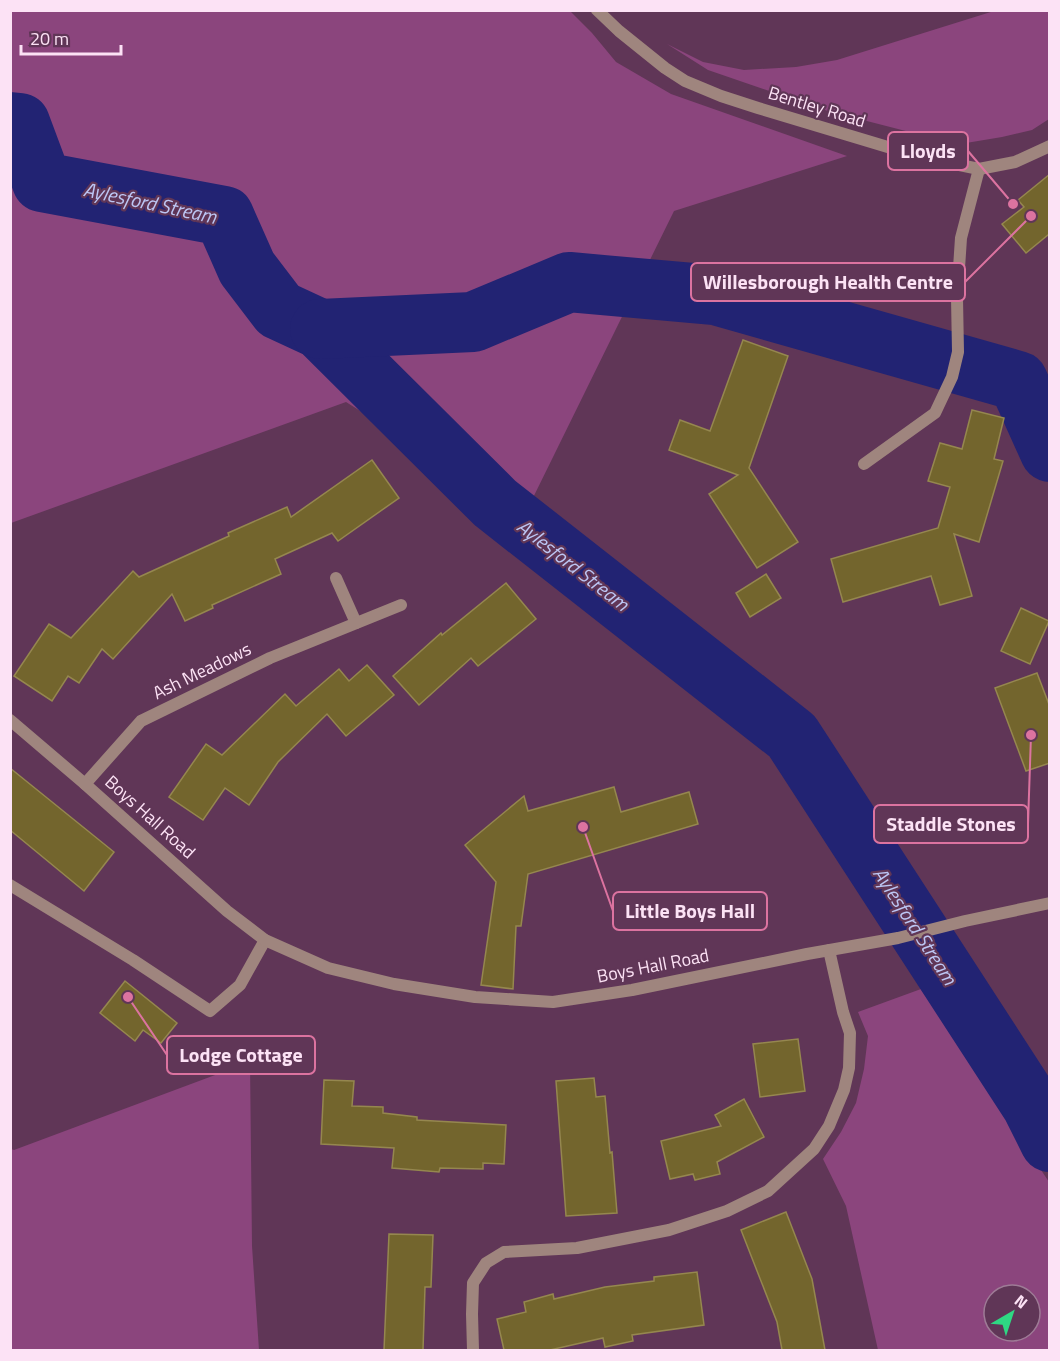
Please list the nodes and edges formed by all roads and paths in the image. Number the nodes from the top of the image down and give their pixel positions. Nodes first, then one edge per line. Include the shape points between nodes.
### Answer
1 (597, 10) edge
2 (1050, 146) edge
3 (979, 169) junction
4 (864, 464) dead end
5 (336, 578) dead end
6 (401, 605) dead end
7 (356, 623) junction
8 (10, 720) edge
9 (86, 784) junction
10 (10, 885) edge
11 (1050, 903) edge
12 (265, 940) junction
13 (829, 950) junction
14 (474, 1350) edge

1 - 3 street, Bentley Road via 665,68 694,85 921,157
2 - 3 street, Bentley Road via 1015,162
3 - 4 street via 961,238 958,352 952,377 935,413
5 - 7 street
6 - 7 street, Ash Meadows
7 - 9 street, Ash Meadows via 270,658 141,721
8 - 9 street, Boys Hall Road
9 - 12 street, Boys Hall Road
10 - 12 street via 210,1011 240,985
11 - 13 street, Boys Hall Road
12 - 13 street, Boys Hall Road via 328,968 394,984 475,997 553,1002
13 - 14 street via 850,1033 849,1068 829,1126 814,1149 768,1191 727,1211 679,1227 577,1248 504,1252 486,1263 473,1283

